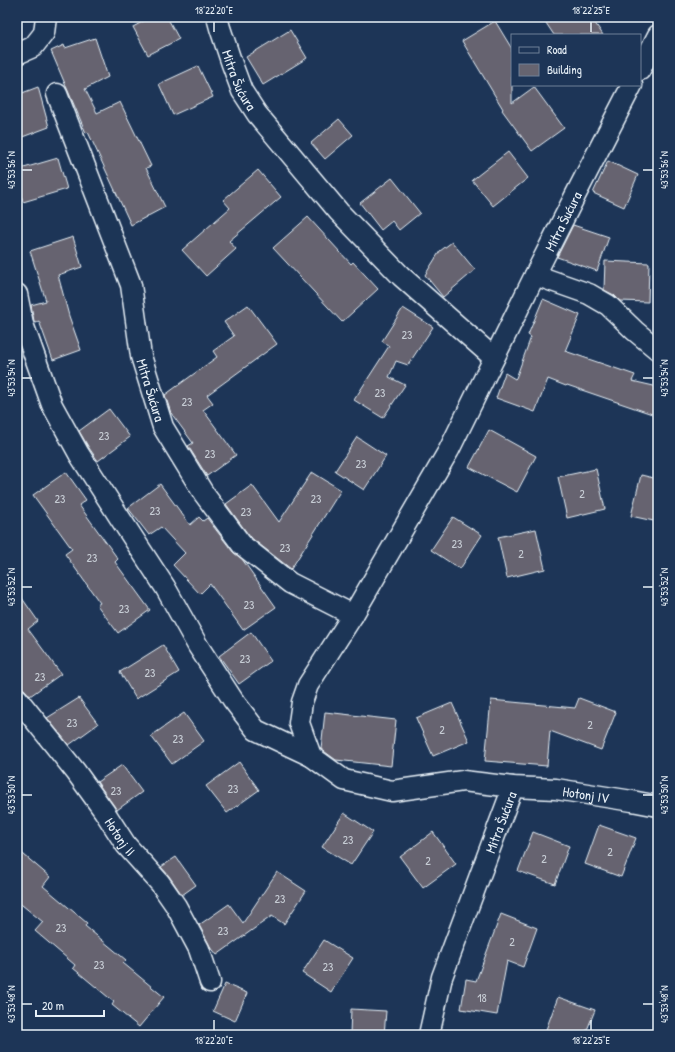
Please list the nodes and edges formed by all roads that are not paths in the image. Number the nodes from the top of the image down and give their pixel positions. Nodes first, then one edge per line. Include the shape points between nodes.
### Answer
1 (46, 17) edge
2 (217, 17) edge
3 (658, 35) edge
4 (17, 54) edge
5 (641, 68) edge
6 (631, 86) edge
7 (57, 94) dead end
8 (535, 275) junction
9 (17, 294) edge
10 (658, 350) edge
11 (494, 358) junction
12 (353, 615) junction
13 (17, 698) edge
14 (311, 756) junction
15 (513, 787) junction
16 (658, 806) edge
17 (210, 982) dead end
18 (429, 1035) edge

1 - 4 street via 44,33 33,47
2 - 11 street, Mitra Šućura via 242,91 257,114 339,212 401,276
3 - 5 street
6 - 8 street, Mitra Šućura
7 - 12 street, Mitra Šućura via 131,285 141,356 164,427 204,494 242,546 290,583
8 - 10 street via 589,294 608,305
8 - 11 street, Mitra Šućura
9 - 14 street, Mitra Šućura via 23,324 52,405 79,454 165,587 198,646 256,730
11 - 12 street, Mitra Šućura via 449,450
12 - 14 street, Mitra Šućura via 308,685 302,702 299,722
13 - 17 street, Hotonj II via 76,772 126,845 160,883 176,906 199,949
14 - 15 street, Mitra Šućura via 344,780 392,791 464,781
15 - 16 street, Hotonj IV via 556,788
15 - 18 street, Mitra Šućura via 442,977

